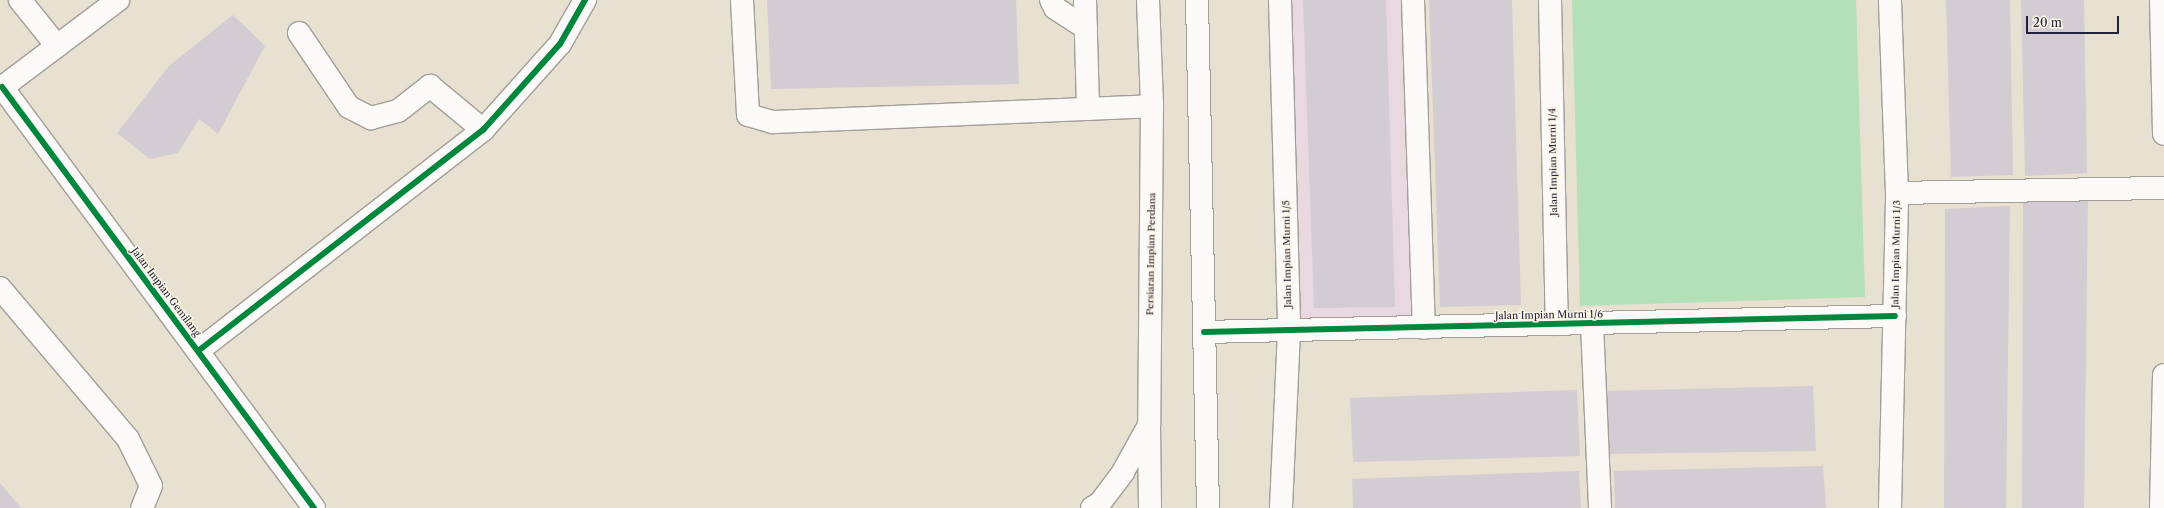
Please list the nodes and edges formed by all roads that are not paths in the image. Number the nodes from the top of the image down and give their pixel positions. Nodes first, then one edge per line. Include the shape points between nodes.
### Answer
1 (20, 0) edge
2 (118, 0) edge
3 (585, 0) edge
4 (742, 0) edge
5 (1051, 0) edge
6 (1085, 0) edge
7 (1148, 0) edge
8 (1197, 0) edge
9 (1280, 0) edge
10 (1413, 0) edge
11 (1550, 0) edge
12 (1890, 0) edge
13 (2160, 0) edge
14 (1086, 28) junction
15 (299, 33) dead end
16 (57, 46) junction
17 (1, 88) edge
18 (1152, 106) junction
19 (1088, 109) junction
20 (483, 130) junction
21 (2164, 134) edge
22 (2164, 188) edge
23 (1897, 193) junction
24 (0, 288) edge
25 (1895, 316) junction
26 (1557, 324) junction
27 (1592, 324) junction
28 (1424, 328) junction
29 (1289, 331) junction
30 (1204, 332) junction
31 (198, 351) junction
32 (2164, 375) edge
33 (1149, 425) junction
34 (142, 508) edge
35 (314, 508) edge
36 (1092, 508) edge
37 (1150, 508) edge
38 (1208, 508) edge
39 (1281, 508) edge
40 (1600, 508) edge
41 (1890, 508) edge
42 (2161, 508) edge

1 - 16 street
2 - 16 street
3 - 20 street via 560,44
4 - 19 street via 748,115 774,122
5 - 14 street via 1056,8
6 - 14 street
7 - 18 street, Persiaran Impian Perdana
8 - 30 street
9 - 29 street, Jalan Impian Murni 1/5
10 - 28 street
11 - 26 street, Jalan Impian Murni 1/4
12 - 23 street, Jalan Impian Murni 1/3
13 - 21 street
14 - 19 street
15 - 20 street via 349,107 370,118 398,111 430,86
16 - 17 street
17 - 31 street, Jalan Impian Gemilang
18 - 19 street
18 - 33 street, Persiaran Impian Perdana
20 - 31 street
22 - 23 street
23 - 25 street, Jalan Impian Murni 1/3
24 - 34 street via 128,439 152,486
25 - 27 street, Jalan Impian Murni 1/6
25 - 41 street, Jalan Impian Murni 1/3
26 - 27 street, Jalan Impian Murni 1/6
26 - 28 street, Jalan Impian Murni 1/6
27 - 40 street
28 - 29 street, Jalan Impian Murni 1/6
29 - 30 street, Jalan Impian Murni 1/6
29 - 39 street, Jalan Impian Murni 1/5
30 - 38 street
31 - 35 street, Jalan Impian Gemilang
32 - 42 street
33 - 36 street via 1123,472 1100,503
33 - 37 street, Persiaran Impian Perdana

